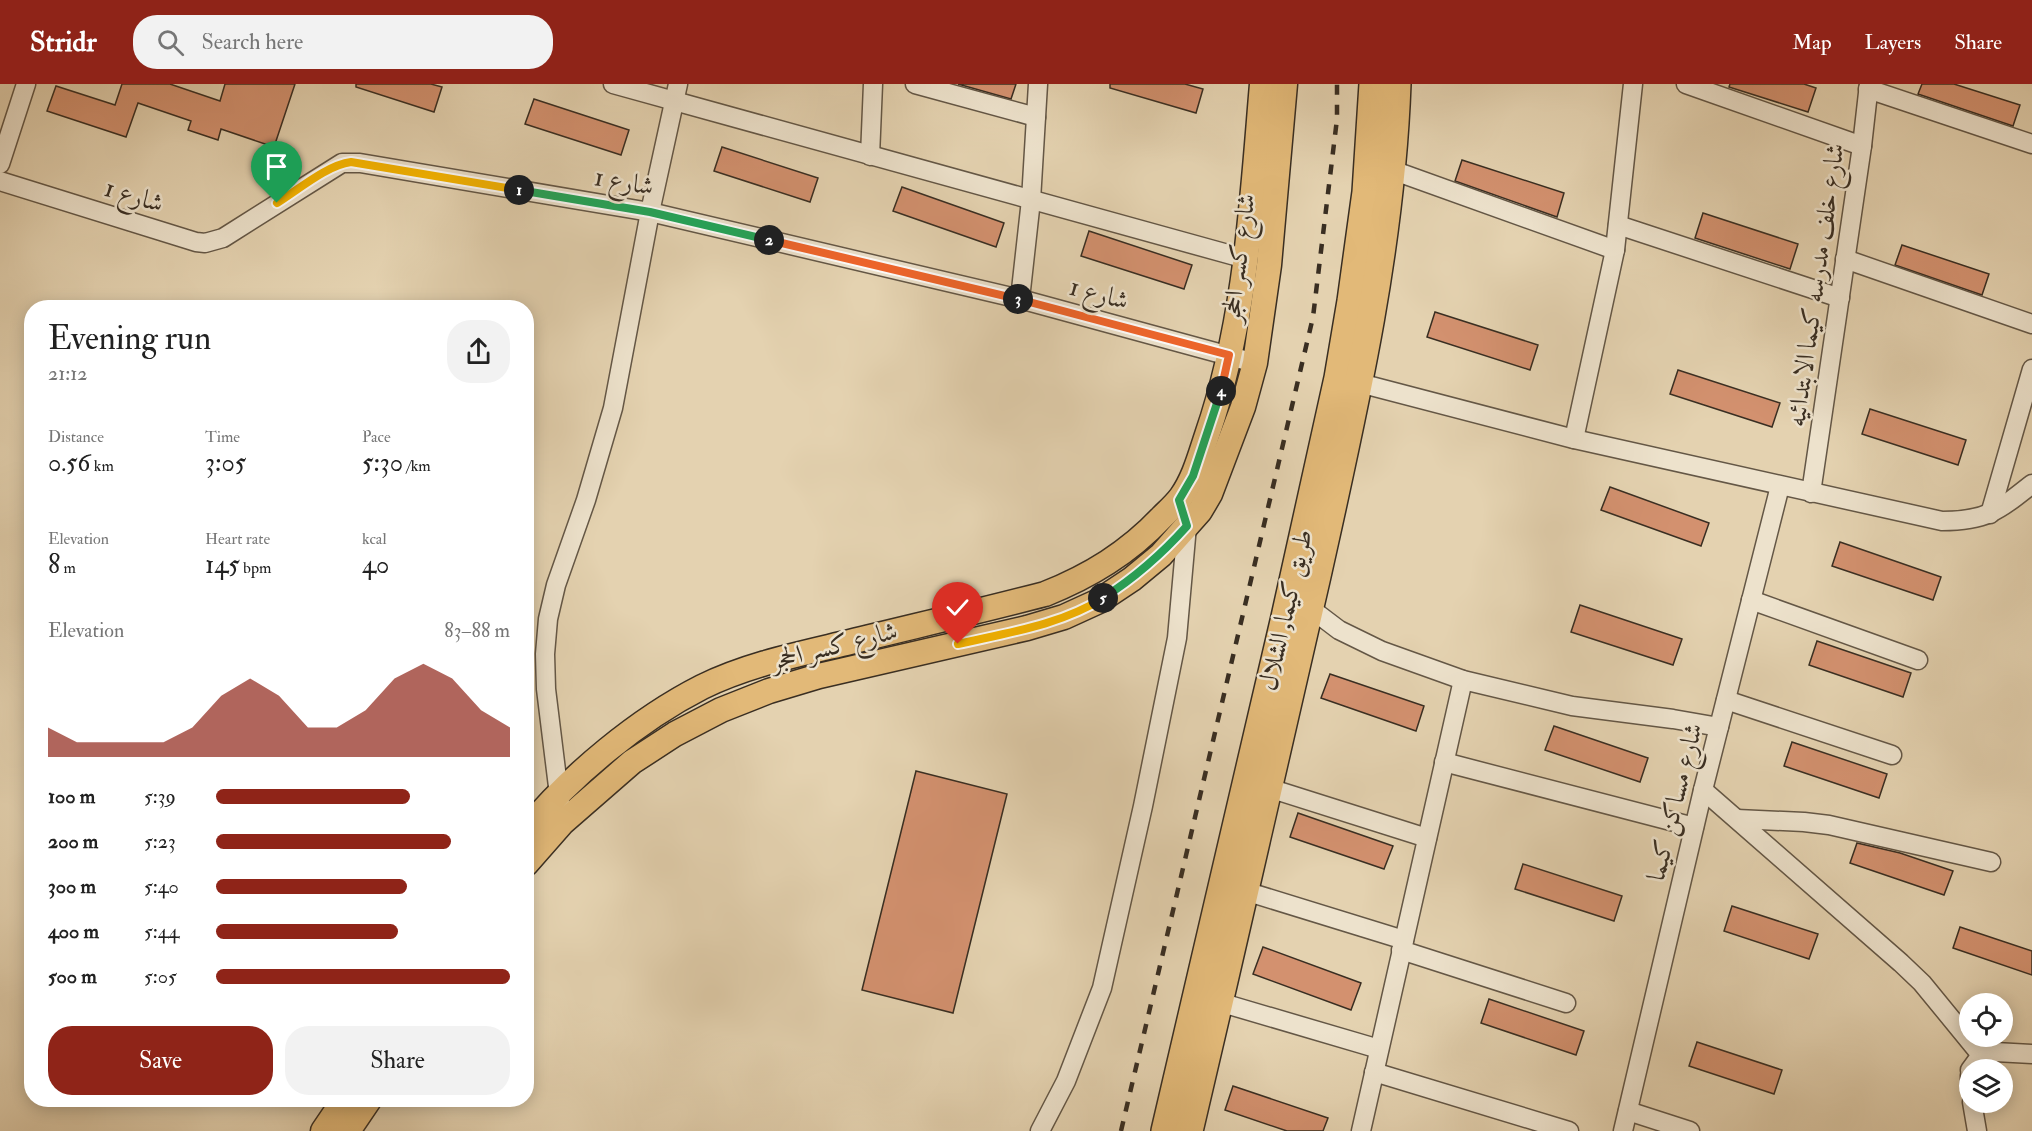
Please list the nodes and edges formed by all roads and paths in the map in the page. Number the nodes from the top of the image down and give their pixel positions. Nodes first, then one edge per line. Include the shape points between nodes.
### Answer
1 (26, 84) edge
2 (613, 84) edge
3 (678, 84) edge
4 (873, 84) edge
5 (915, 84) edge
6 (1038, 84) edge
7 (1262, 84) edge
8 (1286, 84) edge
9 (1373, 84) edge
10 (1397, 84) edge
11 (1632, 84) edge
12 (1686, 84) edge
13 (1868, 87) edge
14 (674, 102) junction
15 (1036, 117) junction
16 (2032, 144) edge
17 (1862, 146) junction
18 (870, 156) junction
19 (0, 164) edge
20 (1392, 170) junction
21 (0, 182) edge
22 (1031, 200) junction
23 (650, 212) junction
24 (1618, 225) junction
25 (1615, 250) junction
26 (1246, 259) junction
27 (1845, 259) junction
28 (1840, 298) junction
29 (1020, 299) junction
30 (2032, 324) edge
31 (1229, 355) junction
32 (1255, 363) junction
33 (2032, 369) edge
34 (1349, 381) junction
35 (1574, 439) junction
36 (1780, 486) junction
37 (2031, 487) edge
38 (1811, 493) junction
39 (1179, 500) junction
40 (1990, 514) junction
41 (1187, 526) junction
42 (1751, 600) junction
43 (1310, 608) junction
44 (1918, 660) dead end
45 (1463, 680) junction
46 (1726, 700) junction
47 (1719, 727) junction
48 (1892, 754) dead end
49 (1444, 762) junction
50 (1269, 788) junction
51 (1703, 790) junction
52 (559, 793) junction
53 (1737, 819) junction
54 (534, 821) edge
55 (562, 823) junction
56 (1694, 827) junction
57 (1427, 838) junction
58 (534, 855) edge
59 (1991, 862) dead end
60 (1245, 891) junction
61 (1403, 945) junction
62 (1219, 1002) junction
63 (1566, 1003) dead end
64 (1379, 1049) junction
65 (2032, 1054) edge
66 (1981, 1055) junction
67 (1978, 1059) edge
68 (1374, 1072) junction
69 (342, 1107) edge
70 (361, 1107) edge
71 (1628, 1111) junction
72 (1974, 1113) edge
73 (336, 1128) edge
74 (1040, 1131) edge
75 (1165, 1131) edge
76 (1189, 1131) edge
77 (1361, 1131) edge
78 (1569, 1131) edge
79 (1624, 1131) edge
80 (1690, 1131) edge
81 (1977, 1131) edge

1 - 19 street
2 - 14 street
3 - 14 street
4 - 18 street
5 - 15 street
6 - 15 street
7 - 26 main road, شارع كسر الحجر
8 - 32 main road, شارع كسر الحجر via 1269,265
9 - 34 highway, طريق كيما, الشلال via 1366,192 1351,301
10 - 20 highway, طريق كيما, الشلال
11 - 24 street
12 - 17 street
13 - 16 street
13 - 17 street, شارع خلف مدرسه كيما الابتدائيه
14 - 18 street
14 - 23 street
15 - 22 street
17 - 27 street, شارع خلف مدرسه كيما الابتدائيه
18 - 22 street
20 - 25 street
20 - 34 highway, طريق كيما, الشلال via 1374,303
21 - 23 street, شارع 1 via 206,243 223,238 332,169 351,162
22 - 26 street
22 - 29 street
23 - 29 street, شارع 1
23 - 52 street via 613,408 555,585 548,619 546,689
24 - 25 street
24 - 28 street
25 - 35 street
26 - 31 main road, شارع كسر الحجر
27 - 28 street, شارع خلف مدرسه كيما الابتدائيه
27 - 30 street
28 - 38 street, شارع خلف مدرسه كيما الابتدائيه
29 - 31 street, شارع 1
31 - 32 street, شارع 1
31 - 39 main road, شارع كسر الحجر via 1220,399 1195,470
32 - 41 main road, شارع كسر الحجر via 1218,475 1200,511
33 - 40 street
34 - 35 street
34 - 43 highway, طريق كيما, الشلال
34 - 75 highway, طريق كيما, الشلال via 1285,617
35 - 36 street
36 - 38 street
36 - 42 street, شارع مساكن كيما
37 - 40 street
38 - 40 street via 1942,521 1967,521
39 - 41 main road
39 - 52 main road, شارع كسر الحجر via 1132,546 1076,582 1045,594 750,667 703,687 658,712 617,742
41 - 55 main road, شارع كسر الحجر via 1132,579 1064,617 819,676 721,710 632,762
41 - 74 street via 1177,638 1102,987 1066,1081
42 - 44 street
42 - 46 street, شارع مساكن كيما
43 - 45 street via 1339,630 1382,651
43 - 50 highway, طريق كيما, الشلال
45 - 47 street via 1572,706
45 - 49 street
46 - 47 street, شارع مساكن كيما
46 - 48 street
47 - 51 street, شارع مساكن كيما
49 - 56 street
49 - 57 street
50 - 57 street
50 - 60 highway, طريق كيما, الشلال
51 - 53 street
51 - 56 street, شارع مساكن كيما
52 - 54 main road, شارع كسر الحجر
52 - 55 street
53 - 59 street via 1860,830
53 - 66 street via 1908,970
55 - 58 main road, شارع كسر الحجر
56 - 71 street, شارع مساكن كيما
57 - 61 street
60 - 61 street
60 - 62 highway, طريق كيما, الشلال
61 - 63 street
61 - 64 street
62 - 64 street
62 - 76 highway, طريق كيما, الشلال
64 - 68 street
65 - 66 street
66 - 67 street
68 - 77 street
68 - 78 street
69 - 73 main road
70 - 73 main road
71 - 79 street, شارع مساكن كيما
71 - 80 street
72 - 81 street

